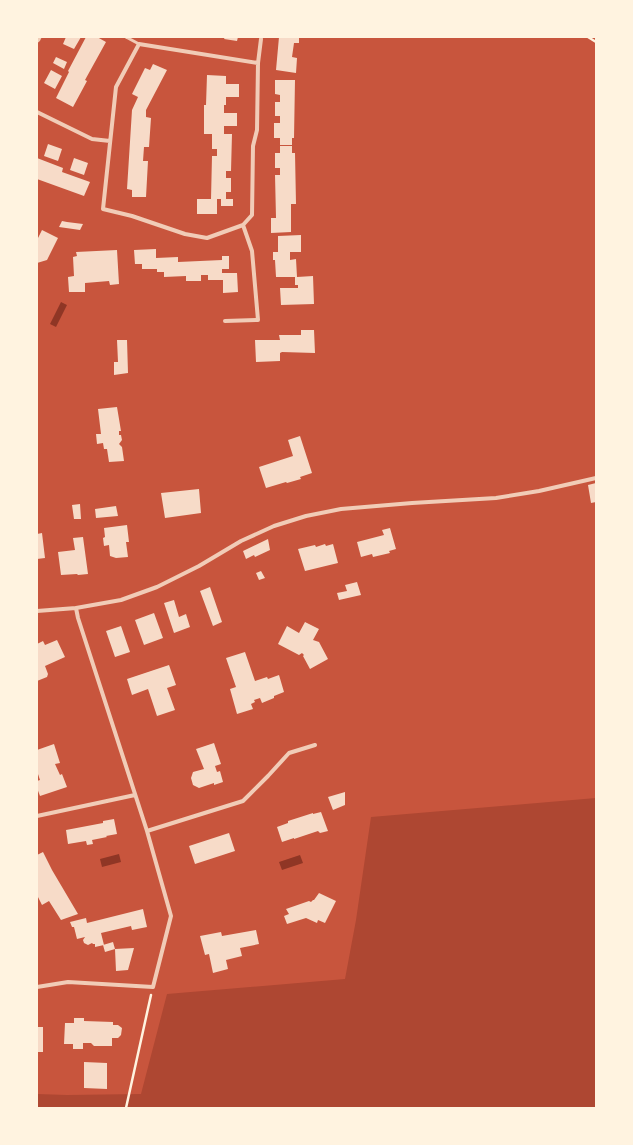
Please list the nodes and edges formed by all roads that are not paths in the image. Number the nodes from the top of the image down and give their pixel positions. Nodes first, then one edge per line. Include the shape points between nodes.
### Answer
1 (126, 37) edge
2 (261, 39) dead end
3 (138, 44) junction
4 (258, 63) junction
5 (37, 112) edge
6 (110, 141) junction
7 (243, 225) junction
8 (225, 321) dead end
9 (596, 478) edge
10 (76, 608) junction
11 (37, 611) edge
12 (315, 745) dead end
13 (136, 795) junction
14 (37, 816) edge
15 (147, 831) junction
16 (37, 986) edge

1 - 3 lane
2 - 4 street
3 - 4 street
3 - 6 street via 116,87
4 - 7 street via 252,215
5 - 6 street via 92,139
6 - 7 street via 103,209 185,234 207,238
7 - 8 street via 252,250 258,320
9 - 10 street via 496,498 341,509 306,516 274,526 241,541 157,587 121,600
10 - 11 street
10 - 13 street
12 - 15 street via 289,753 243,801
13 - 14 street
13 - 15 street
15 - 16 street via 171,916 153,987 68,982

